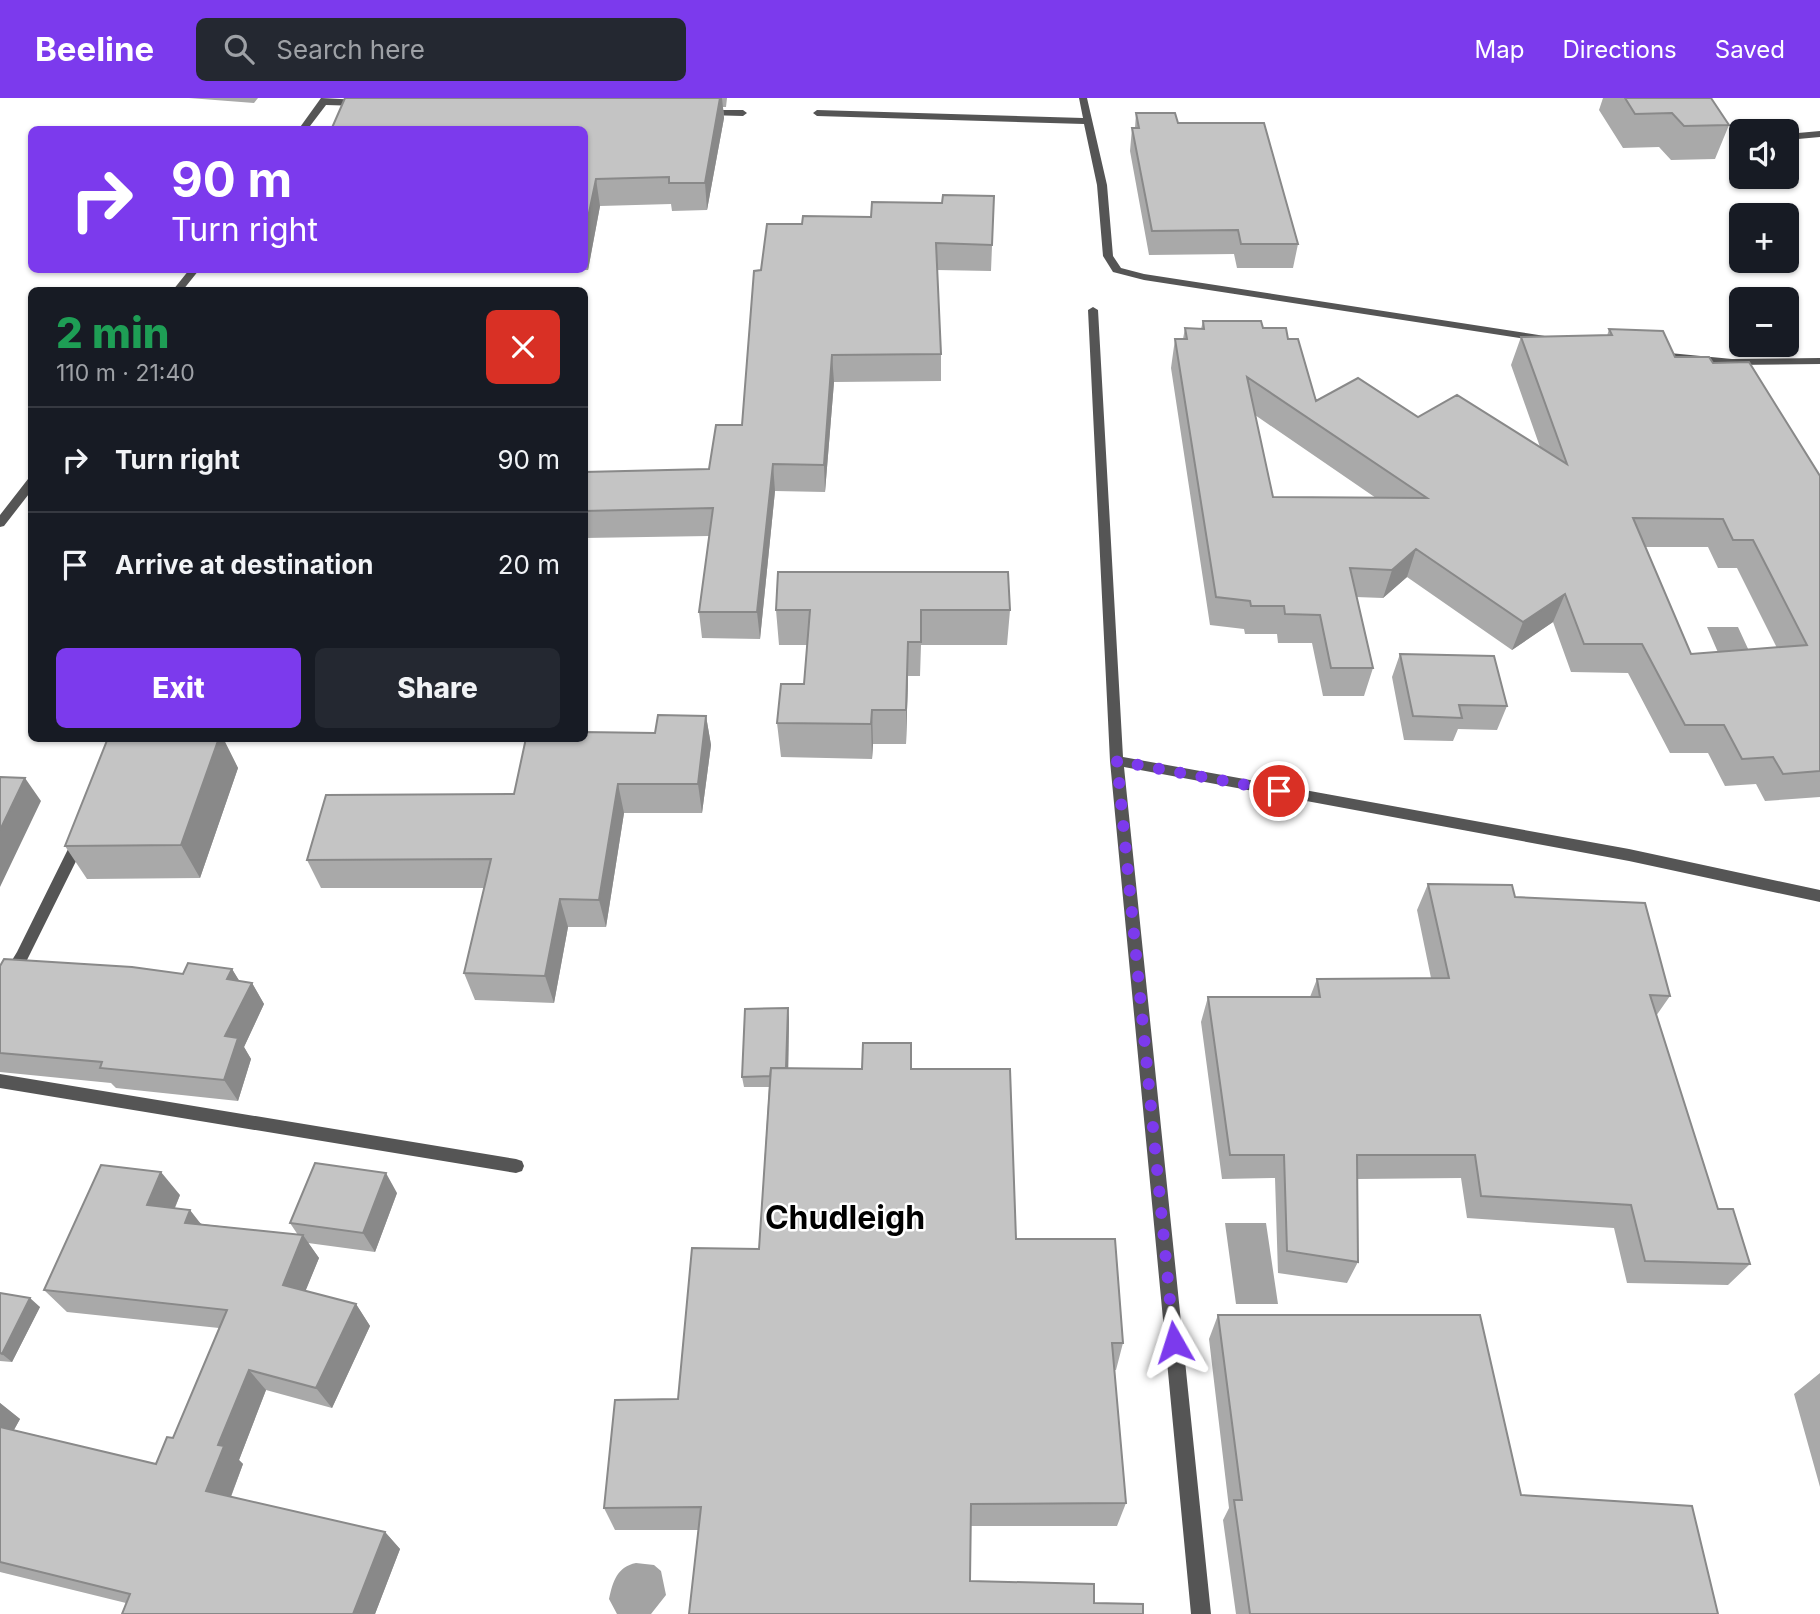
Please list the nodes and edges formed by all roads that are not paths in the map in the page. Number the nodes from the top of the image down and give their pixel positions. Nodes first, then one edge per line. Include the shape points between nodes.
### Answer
1 (1083, 98) edge
2 (325, 100) edge
3 (376, 104) edge
4 (702, 112) edge
5 (743, 113) dead end
6 (817, 113) dead end
7 (1088, 121) junction
8 (305, 126) edge
9 (1820, 134) edge
10 (1799, 136) edge
11 (192, 273) edge
12 (180, 287) edge
13 (1093, 310) dead end
14 (1563, 342) edge
15 (1643, 353) edge
16 (1820, 361) edge
17 (28, 487) edge
18 (0, 523) edge
19 (1117, 761) junction
20 (87, 823) edge
21 (1820, 896) edge
22 (0, 993) edge
23 (0, 1081) edge
24 (516, 1166) dead end
25 (1201, 1614) edge

1 - 7 street
2 - 3 street
2 - 8 street
4 - 5 street
6 - 7 street
7 - 14 street via 1102,185 1108,256 1117,270
9 - 10 street
11 - 12 street
13 - 19 street
15 - 16 street via 1732,362
17 - 18 street
19 - 21 street via 1629,855
19 - 25 street
20 - 22 street
23 - 24 street

